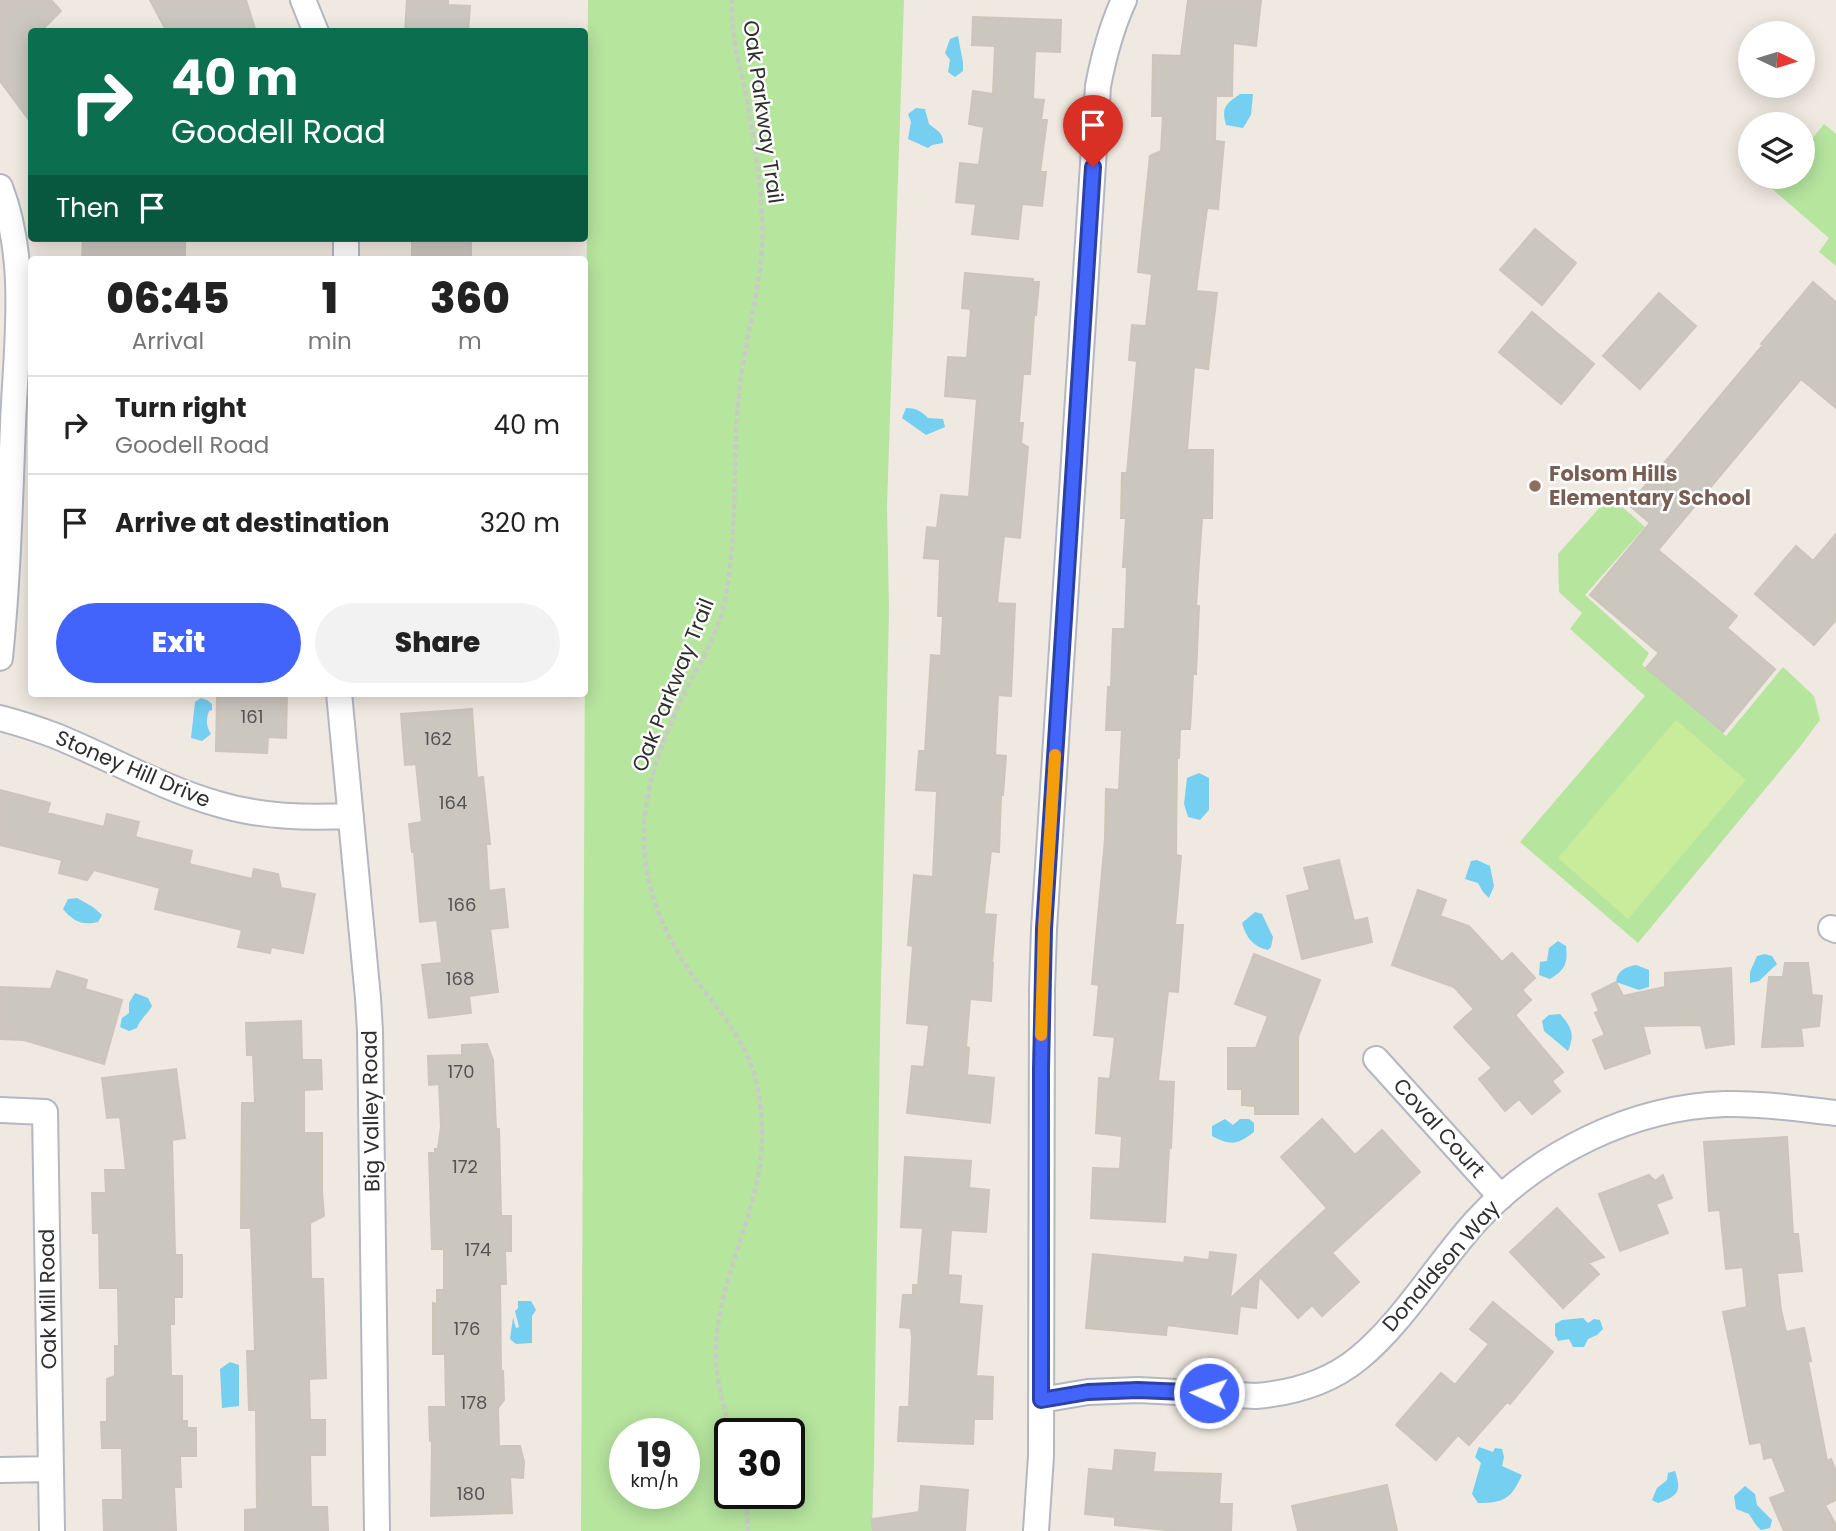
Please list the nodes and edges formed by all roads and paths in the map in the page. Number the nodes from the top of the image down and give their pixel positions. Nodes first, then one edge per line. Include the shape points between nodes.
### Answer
1 (303, 0) edge
2 (732, 0) edge
3 (1124, 0) edge
4 (314, 28) edge
5 (0, 187) edge
6 (7, 381) edge
7 (0, 658) edge
8 (340, 697) edge
9 (0, 718) edge
10 (351, 816) junction
11 (1376, 1059) dead end
12 (0, 1110) edge
13 (1836, 1113) edge
14 (1501, 1197) junction
15 (1041, 1400) junction
16 (727, 1418) edge
17 (51, 1469) junction
18 (0, 1470) edge
19 (747, 1509) edge
20 (52, 1531) edge
21 (377, 1531) edge
22 (748, 1531) edge
23 (1036, 1531) edge

1 - 4 street
2 - 16 path, Oak Parkway Trail via 763,221 759,276 739,392 730,563 719,623 682,699 648,790 644,841 653,895 665,929 745,1050 760,1101 758,1181 724,1297 715,1349
3 - 15 street via 1112,27 1098,86 1044,929
5 - 6 street via 18,265
6 - 7 street via 6,600
8 - 10 street, Big Valley Road
9 - 10 street, Stoney Hill Drive via 56,736 220,805 276,816
10 - 21 street, Big Valley Road via 370,1031
11 - 14 street, Coval Court
12 - 17 street, Oak Mill Road via 45,1112
13 - 14 street, Donaldson Way via 1724,1104 1668,1111 1614,1127 1563,1151
14 - 15 street, Donaldson Way via 1359,1358 1311,1385 1256,1396 1138,1390
15 - 23 street
17 - 18 street
17 - 20 street, Oak Mill Road
19 - 22 path

